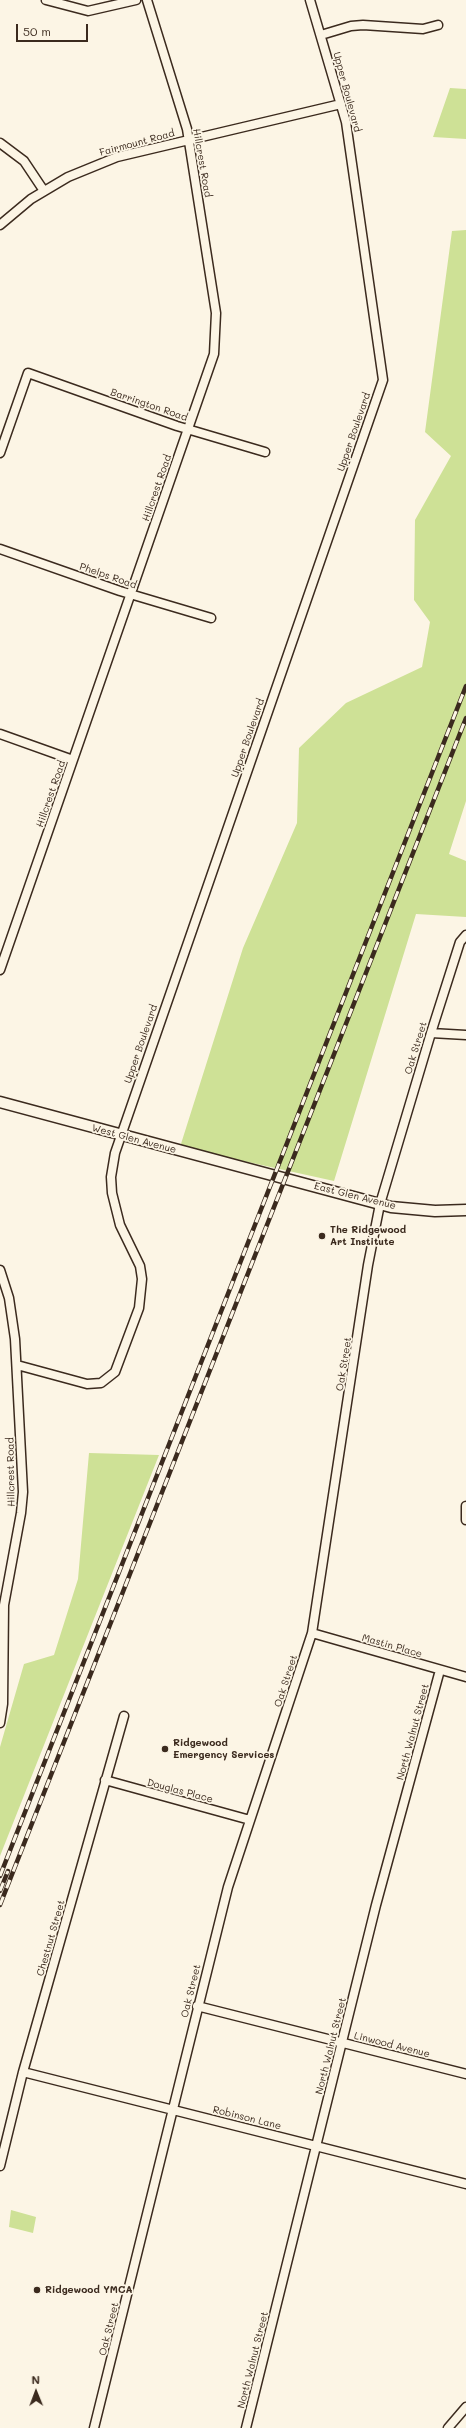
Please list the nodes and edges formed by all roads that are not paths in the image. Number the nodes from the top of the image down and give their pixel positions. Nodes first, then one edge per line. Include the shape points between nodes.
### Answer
1 (46, 0) edge
2 (136, 0) edge
3 (147, 0) edge
4 (310, 0) edge
5 (438, 25) dead end
6 (321, 35) junction
7 (341, 104) junction
8 (189, 140) junction
9 (0, 143) edge
10 (44, 191) junction
11 (0, 225) edge
12 (188, 429) junction
13 (265, 452) dead end
14 (0, 453) edge
15 (0, 549) edge
16 (131, 594) junction
17 (211, 618) dead end
18 (0, 734) edge
19 (73, 760) junction
20 (466, 935) edge
21 (0, 970) edge
22 (431, 1033) junction
23 (466, 1035) edge
24 (0, 1102) edge
25 (121, 1135) junction
26 (269, 1175) joint
27 (380, 1204) junction
28 (466, 1210) edge
29 (0, 1270) edge
30 (16, 1366) junction
31 (466, 1506) edge
32 (466, 1520) edge
33 (312, 1633) junction
34 (440, 1670) junction
35 (466, 1677) edge
36 (124, 1716) dead end
37 (0, 1723) edge
38 (105, 1780) junction
39 (250, 1820) junction
40 (197, 2006) junction
41 (342, 2043) junction
42 (23, 2072) junction
43 (466, 2074) edge
44 (171, 2110) junction
45 (316, 2146) junction
46 (0, 2166) edge
47 (466, 2184) edge
48 (466, 2407) edge
49 (94, 2428) edge
50 (246, 2428) edge
51 (448, 2428) edge

1 - 2 street via 88,11
3 - 8 street, Hillcrest Road
4 - 6 street, Upper Boulevard
5 - 6 street via 423,29 351,26
6 - 7 street, Upper Boulevard
7 - 8 street, Fairmount Road
7 - 25 street, Upper Boulevard via 346,122 383,380
8 - 10 street, Fairmount Road via 117,157 68,177
8 - 12 street, Hillcrest Road via 216,313 214,354
9 - 10 street via 24,161
10 - 11 street, Fairmount Road
12 - 13 street, Barrington Road
12 - 14 street, Barrington Road via 28,373
12 - 16 street, Hillcrest Road
15 - 16 street, Phelps Road
16 - 17 street, Phelps Road
16 - 19 street, Hillcrest Road
18 - 19 street
19 - 21 street, Hillcrest Road
20 - 22 street, Oak Street via 460,942
22 - 23 street
22 - 27 street, Oak Street
24 - 25 street, West Glen Avenue
25 - 26 street, West Glen Avenue
25 - 30 street, Upper Boulevard via 111,1177 112,1193 120,1225 140,1266 142,1294 115,1372 101,1383 86,1384
26 - 27 street, East Glen Avenue
27 - 28 street, East Glen Avenue via 434,1211
27 - 33 street, Oak Street via 368,1265
29 - 30 street, Hillcrest Road via 9,1298
30 - 37 street, Hillcrest Road via 23,1492 4,1605
31 - 32 street
33 - 34 street, Mastin Place
33 - 39 street, Oak Street
34 - 35 street, Mastin Place
34 - 41 street, North Walnut Street
36 - 38 street, Chestnut Street
38 - 39 street, Douglas Place
38 - 42 street, Chestnut Street
39 - 40 street, Oak Street via 228,1887
40 - 41 street, Linwood Avenue
40 - 44 street, Oak Street
41 - 43 street, Linwood Avenue
41 - 45 street, North Walnut Street
42 - 44 street, Robinson Lane
42 - 46 street, Chestnut Street
44 - 45 street, Robinson Lane
44 - 49 street, Oak Street
45 - 47 street, Robinson Lane
45 - 50 street, North Walnut Street
48 - 51 street

